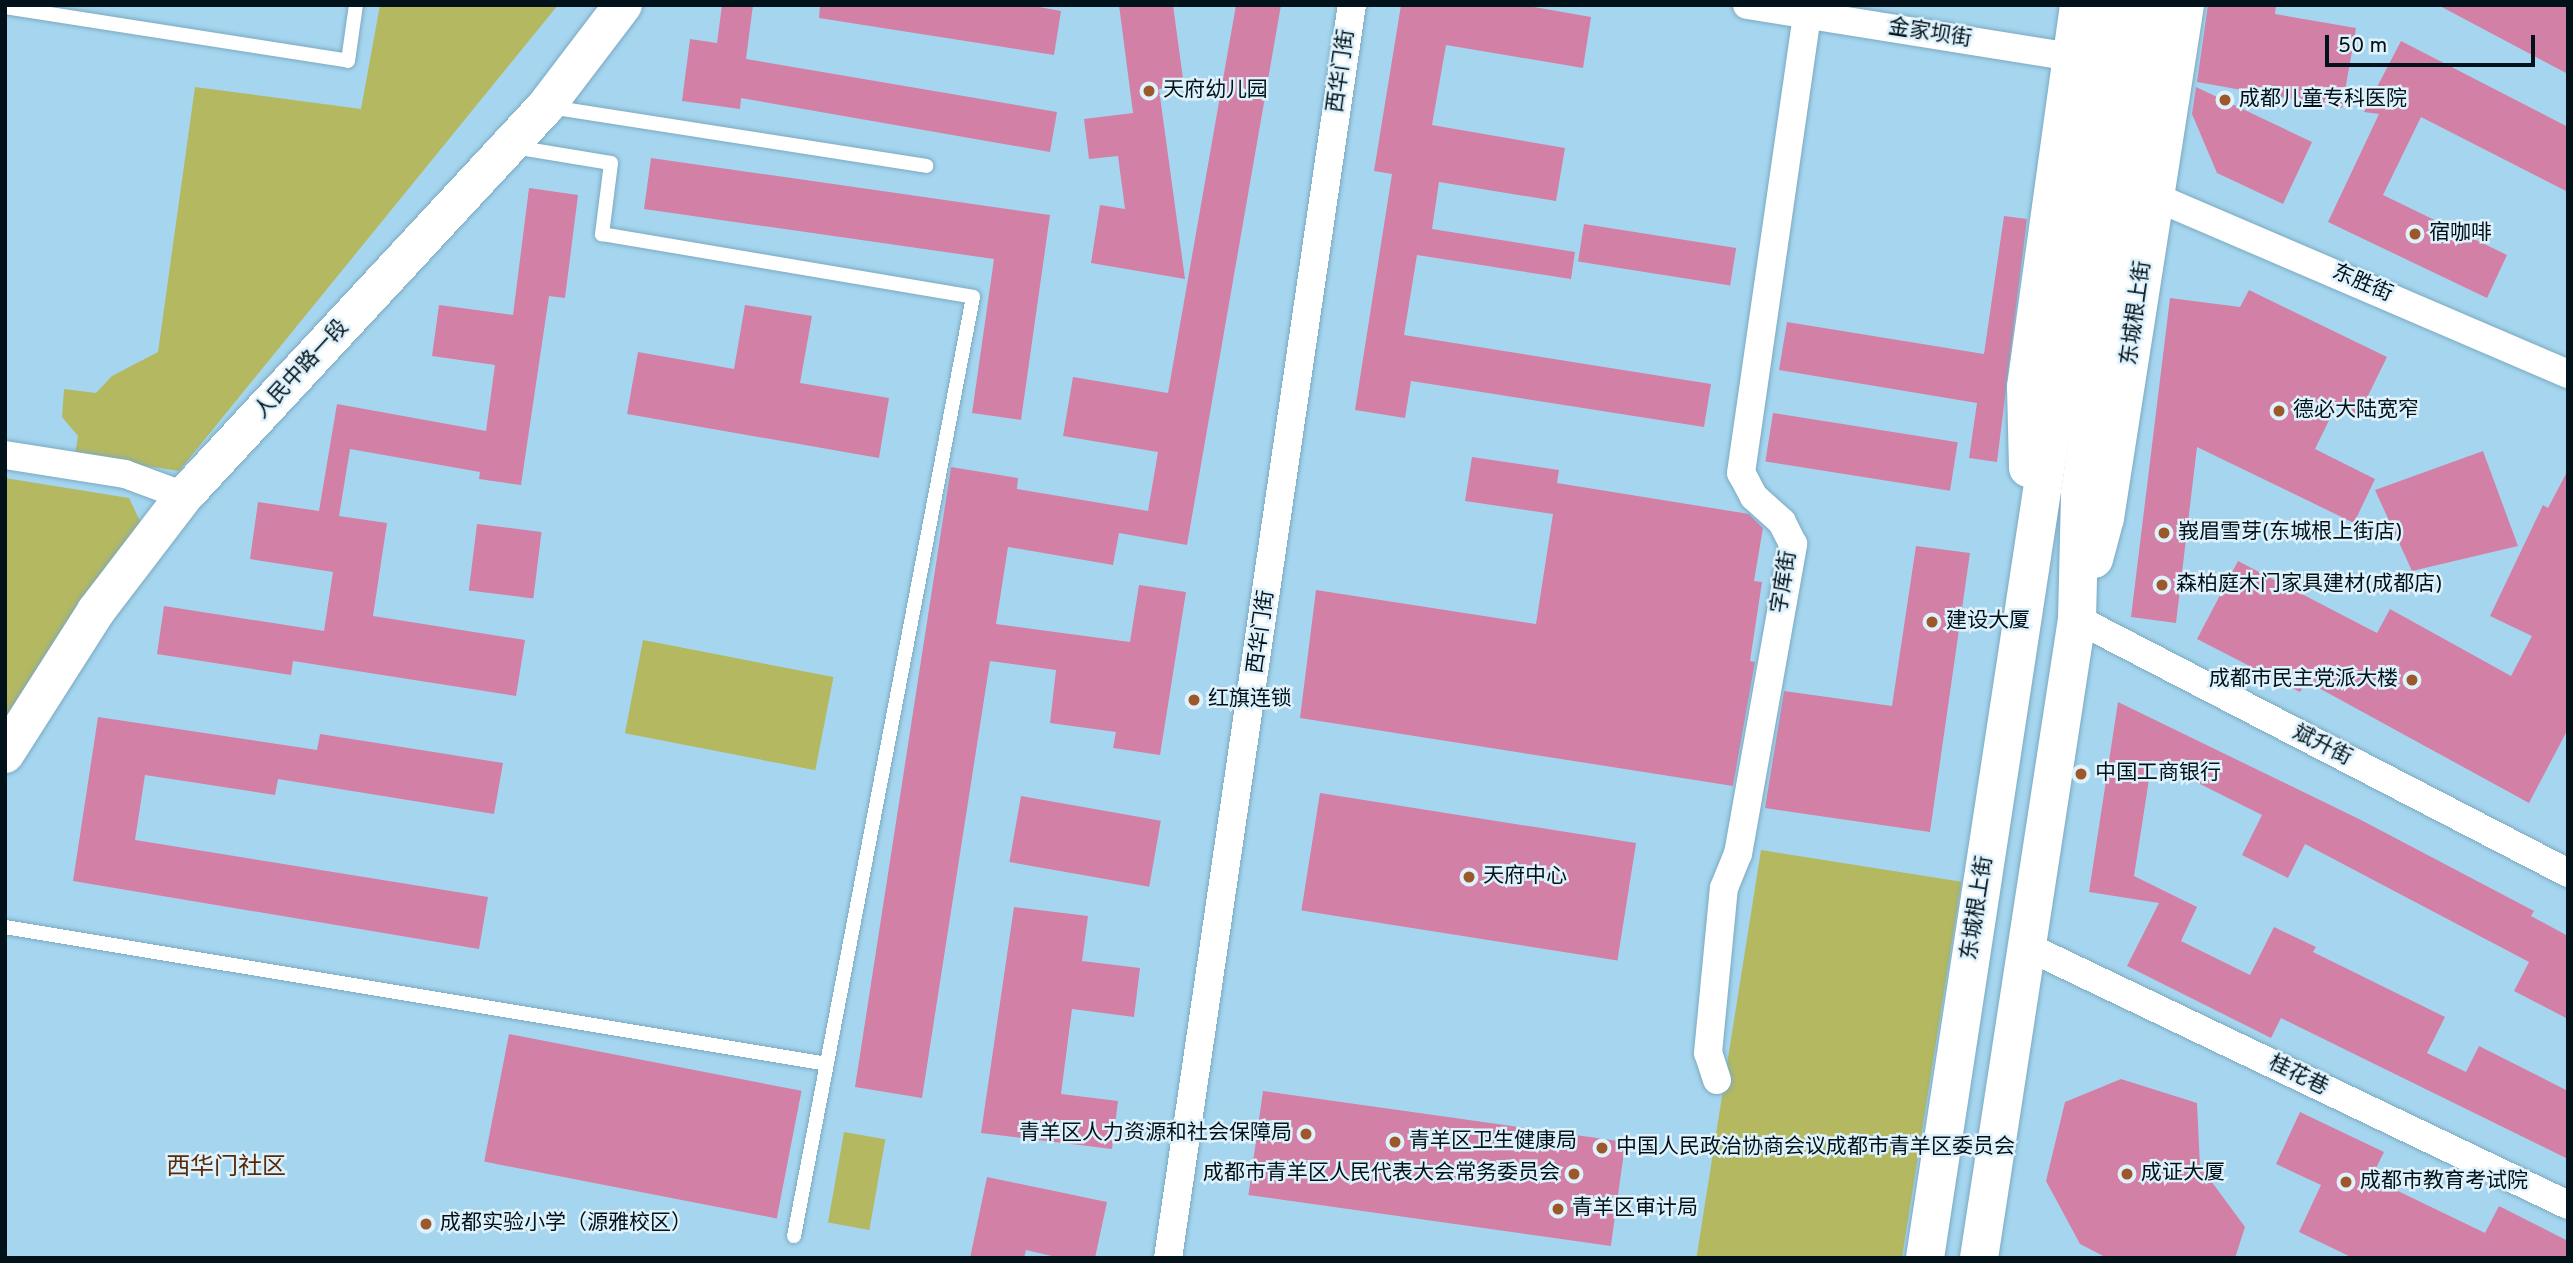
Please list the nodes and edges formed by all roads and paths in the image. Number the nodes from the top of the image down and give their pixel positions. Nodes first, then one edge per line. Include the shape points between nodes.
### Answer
1 (356, 5) edge
2 (623, 5) edge
3 (1352, 5) edge
4 (1747, 5) edge
5 (2079, 5) edge
6 (2116, 5) edge
7 (2150, 5) edge
8 (2185, 5) edge
9 (5, 7) edge
10 (1807, 15) junction
11 (2072, 57) junction
12 (546, 106) junction
13 (509, 146) junction
14 (926, 166) dead end
15 (2155, 197) junction
16 (2568, 374) edge
17 (5, 455) edge
18 (184, 496) junction
19 (2030, 558) junction
20 (2077, 619) junction
21 (5, 754) edge
22 (2568, 873) edge
23 (5, 927) edge
24 (2028, 947) junction
25 (827, 1064) junction
26 (1717, 1080) dead end
27 (2568, 1205) edge
28 (794, 1236) dead end
29 (1981, 1257) edge
30 (1168, 1258) edge
31 (1925, 1258) edge

1 - 9 lane via 348,61
2 - 12 main road, 人民中路一段
3 - 30 street, 西华门街
4 - 10 street, 金家坝街
5 - 11 main road, 东城根上街
6 - 19 main road, 东城根上街
7 - 20 main road, 东城根上街 via 2080,493
8 - 15 main road, 东城根上街
10 - 11 street, 金家坝街
10 - 26 street, 字库街 via 1741,473 1754,497 1783,522 1793,544 1738,854 1724,888 1708,1053
11 - 19 main road, 东城根上街 via 2026,387
12 - 13 main road, 人民中路一段
12 - 14 lane
13 - 18 main road, 人民中路一段
13 - 25 lane via 611,163 602,234 973,298
15 - 16 street, 东胜街
15 - 20 main road, 东城根上街 via 2105,517
17 - 18 street via 125,474
18 - 21 main road, 人民中路一段 via 96,611
19 - 31 main road, 东城根上街
20 - 22 street, 斌升街
20 - 24 main road, 东城根上街
23 - 25 lane
24 - 27 street, 桂花巷
24 - 29 main road, 东城根上街
25 - 28 lane

